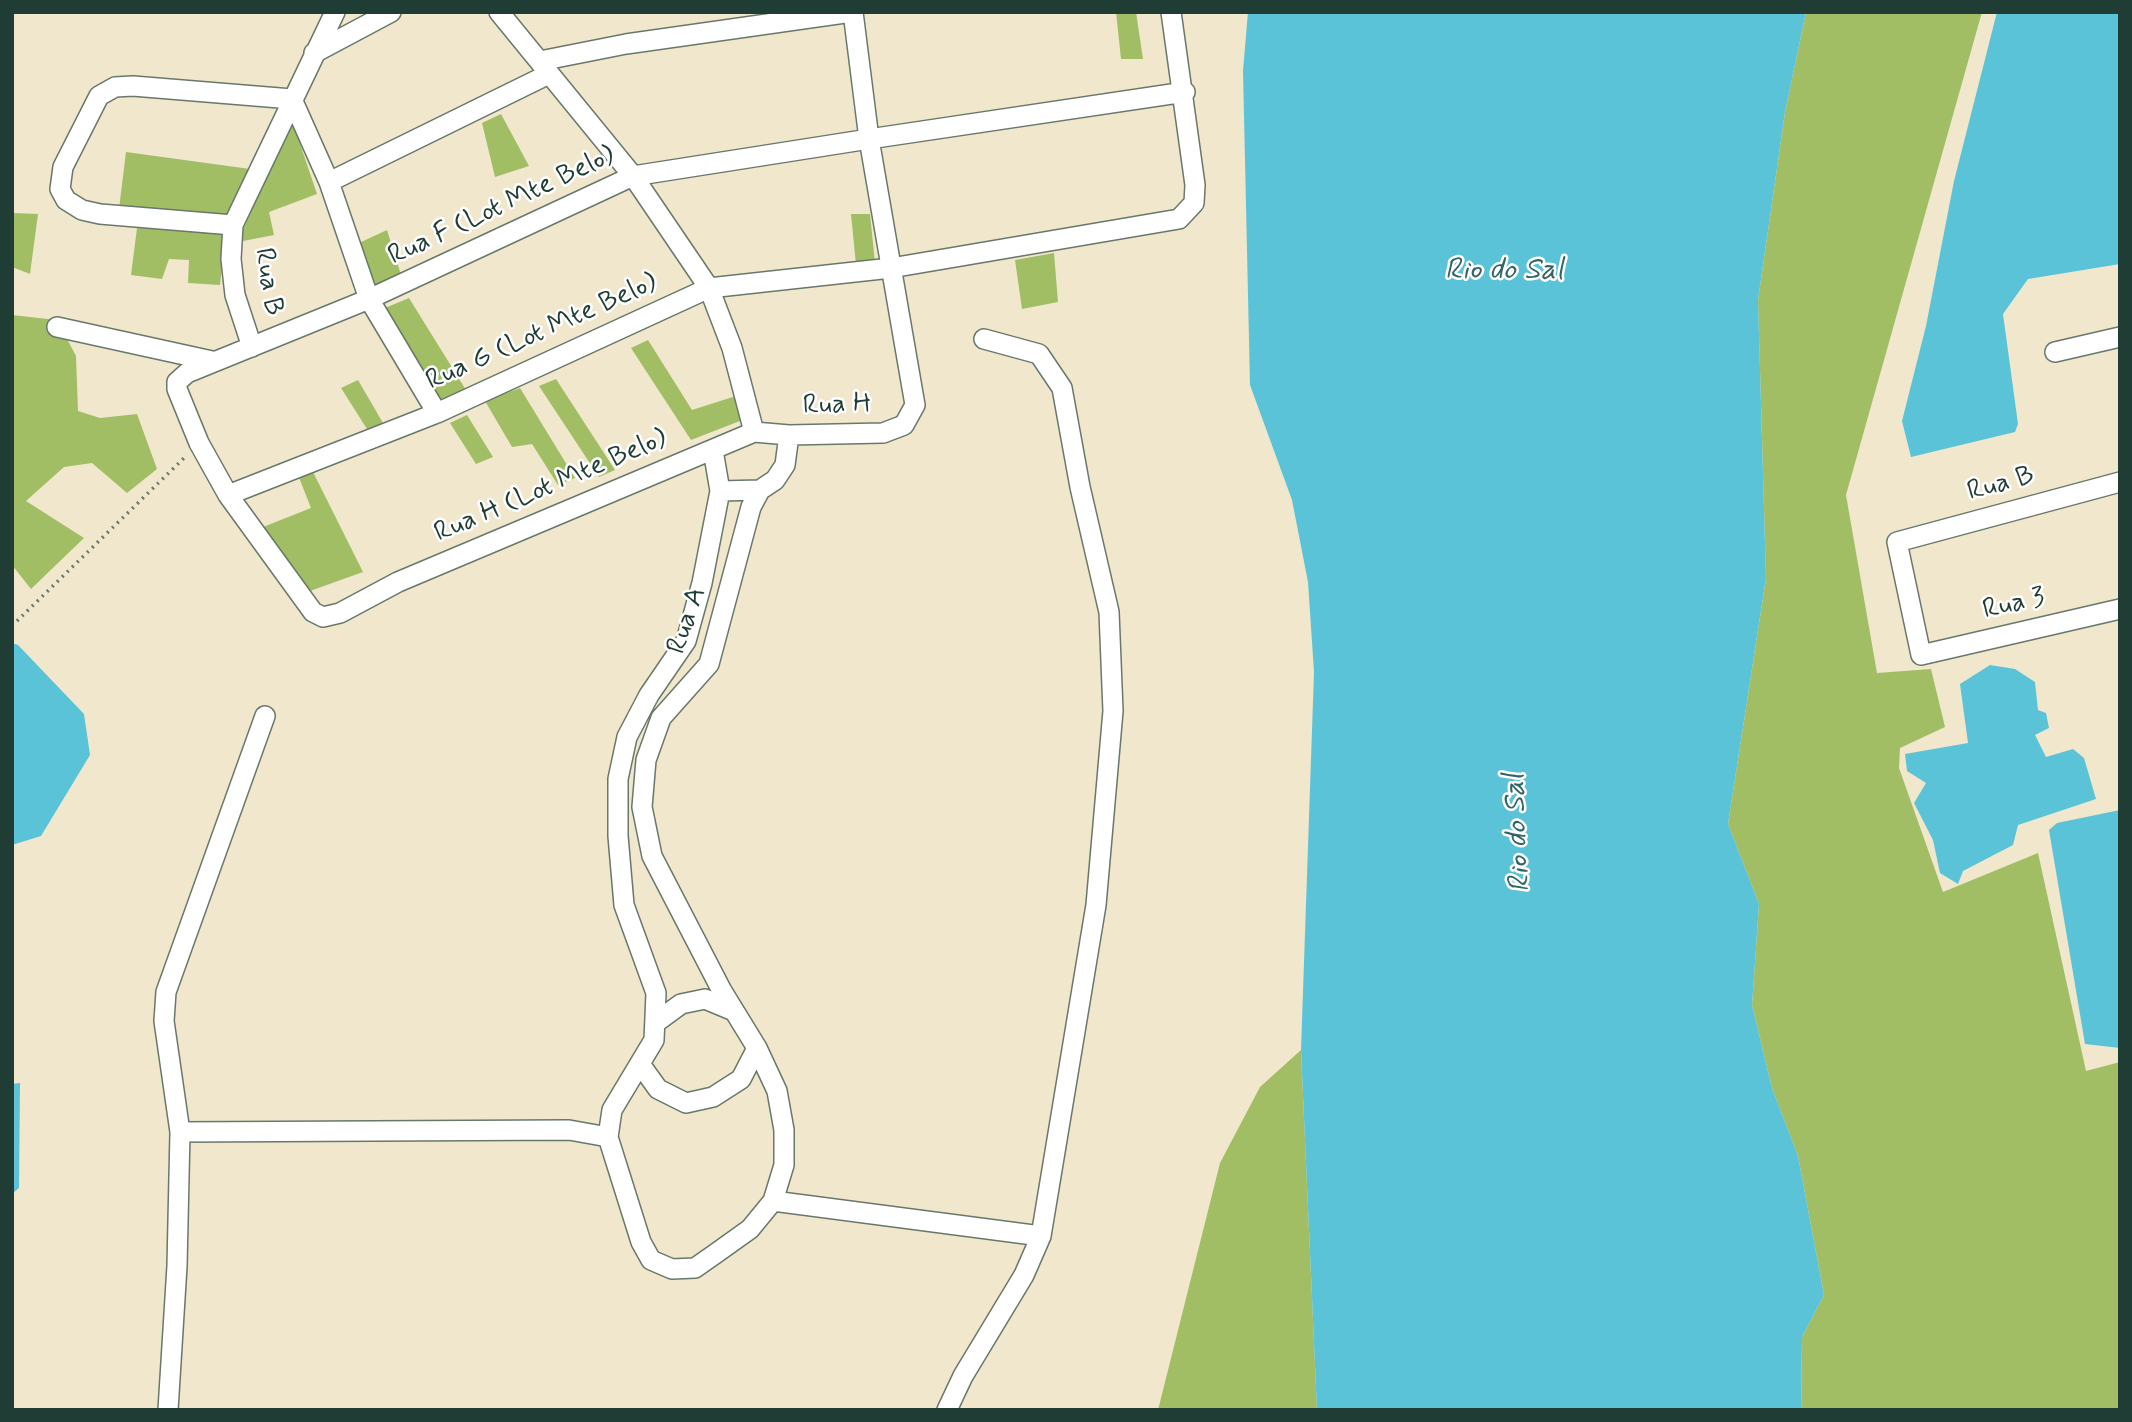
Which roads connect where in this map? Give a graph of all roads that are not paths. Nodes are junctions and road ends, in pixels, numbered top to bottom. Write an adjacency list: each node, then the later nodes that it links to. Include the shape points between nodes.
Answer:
1 (335, 12): 6 (street)
2 (391, 12): 6 (street)
3 (499, 12): 7 (street)
4 (852, 12): 7 (street, via 626,44); 10 (street)
5 (1171, 12): 8 (street)
6 (314, 52): 9 (street)
7 (544, 67): 11 (street); 12 (street)
8 (1185, 92): 10 (street, Rua F (Lot Mte Belo)); 14 (street, Rua G (Lot Mte Belo), via 1195,185 1192,206 1184,216)
9 (292, 99): 12 (street); 13 (street); 13 (street, via 115,87 95,101 63,167 60,189 66,200 82,211)
10 (869, 139): 11 (street, Rua F (Lot Mte Belo)); 14 (street)
11 (633, 176): 15 (street); 16 (street, Rua F (Lot Mte Belo))
12 (329, 182): 16 (street)
13 (233, 226): 20 (street, Rua B, via 235,295)
14 (891, 268): 15 (street, Rua G (Lot Mte Belo)); 25 (street, Rua H, via 915,405 904,425 883,433)
15 (709, 288): 23 (street, Rua G (Lot Mte Belo)); 24 (street, via 732,348)
16 (369, 299): 20 (street, Rua F (Lot Mte Belo)); 23 (street)
17 (57, 327): 22 (street)
18 (2120, 337): 21 (street)
19 (984, 339): 45 (street, via 1039,354 1062,388 1109,612 1113,711 1097,905)
20 (252, 347): 22 (street, Rua F (Lot Mte Belo))
21 (2055, 352)
22 (212, 361): 30 (street, Rua F (Lot Mte Belo), via 176,384 199,443)
23 (437, 413): 30 (street, Rua G (Lot Mte Belo))
24 (754, 432): 25 (street, Rua H (Lot Mte Belo)); 26 (street, Rua H (Lot Mte Belo))
25 (789, 435): 28 (street, Rua A, via 785,465 775,480)
26 (713, 450): 29 (street, Rua A); 30 (street, Rua H (Lot Mte Belo), via 323,617 310,609)
27 (2120, 482): 32 (street, Rua B, via 1897,542)
28 (760, 490): 29 (street); 34 (street, Rua A, via 751,507 709,664 660,718 646,760 642,807 652,856)
29 (720, 491): 35 (street, Rua A, via 686,641 627,737 618,779 624,905)
30 (228, 495)
31 (2120, 609): 32 (street, Rua 3)
32 (1921, 655)
33 (265, 716): 42 (street, via 166,992 164,1021)
34 (708, 962): 36 (street); 38 (street, Rua A)
35 (656, 993): 37 (street); 39 (street, Rua A)
36 (705, 999): 37 (street); 38 (street)
37 (681, 1004): 39 (street)
38 (734, 1011): 40 (street, Rua A)
39 (655, 1023): 41 (street, Rua A, via 654,1040)
40 (757, 1048): 41 (street, via 741,1079 713,1097 686,1103 658,1089); 44 (street, Rua A, via 777,1091 785,1130 784,1165)
41 (640, 1064): 43 (street, Rua A, via 612,1110)
42 (180, 1132): 43 (street, via 569,1130); 46 (street)
43 (608, 1137): 44 (street, via 641,1242 651,1260 672,1269 695,1268 750,1229)
44 (773, 1201): 45 (street)
45 (1041, 1236): 47 (street, via 1024,1275)
46 (168, 1410)
47 (947, 1410)

